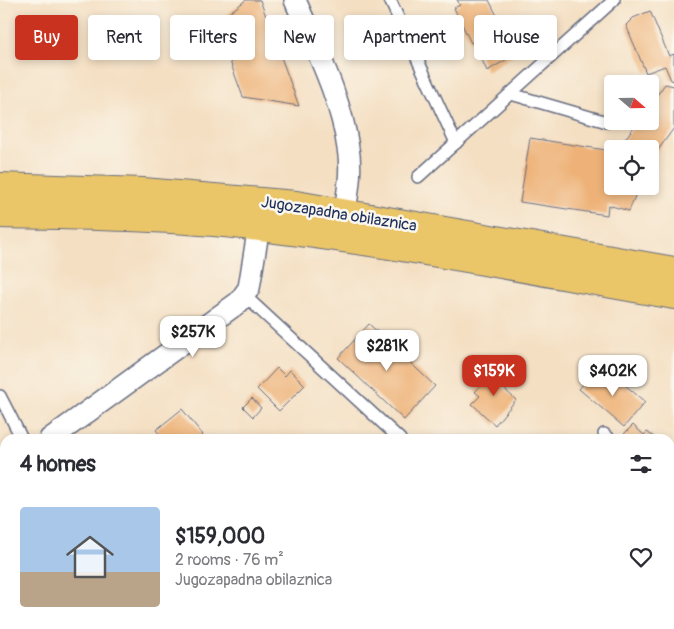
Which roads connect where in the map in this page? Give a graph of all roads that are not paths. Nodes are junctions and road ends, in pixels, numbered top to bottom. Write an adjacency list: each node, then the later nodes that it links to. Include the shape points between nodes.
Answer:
1 (295, 0): 9 (street, via 342,121 350,169)
2 (390, 0): 6 (lane)
3 (614, 0): 4 (lane)
4 (511, 94): 5 (lane); 6 (lane)
5 (604, 121)
6 (456, 143): 7 (lane)
7 (418, 177)
8 (0, 187): 9 (main road, Jugozapadna obilaznica, via 210,196)
9 (345, 212): 12 (main road, Jugozapadna obilaznica)
10 (0, 214): 11 (main road, Jugozapadna obilaznica)
11 (259, 226): 13 (street, via 249,288); 14 (main road, Jugozapadna obilaznica, via 384,244)
12 (674, 271)
13 (244, 295): 17 (street, via 239,302); 18 (lane)
14 (674, 295)
15 (0, 396): 16 (lane)
16 (19, 434)
17 (60, 434)
18 (395, 434)

